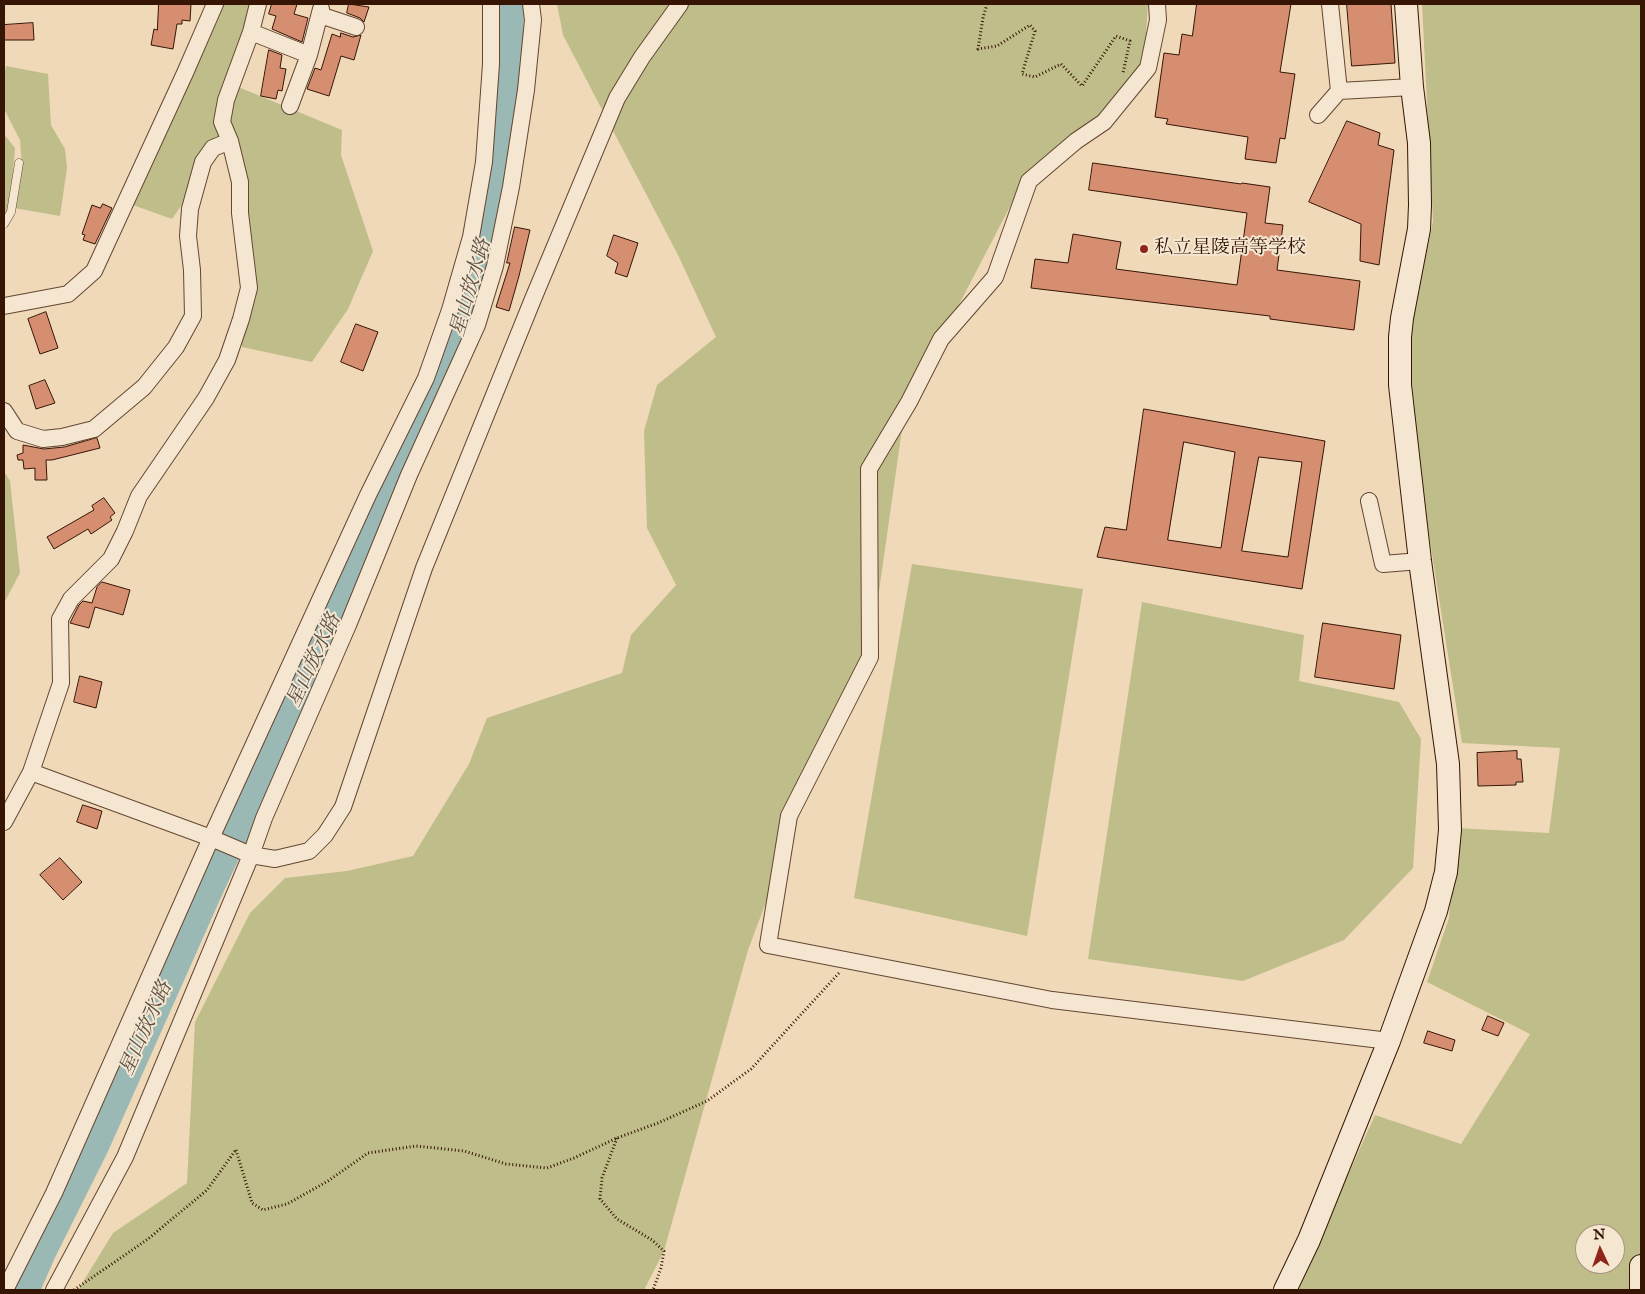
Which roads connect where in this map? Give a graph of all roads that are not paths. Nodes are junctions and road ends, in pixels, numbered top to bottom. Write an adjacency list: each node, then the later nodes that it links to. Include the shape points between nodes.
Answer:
1 (215, 4): 19 (street, via 94,271 68,294)
2 (258, 4): 10 (street)
3 (491, 4): 25 (street, via 491,64 484,162 471,238 450,310 426,378 368,495)
4 (531, 4): 26 (street, via 533,20 526,90 511,187 495,266 476,325 264,818)
5 (680, 4): 26 (street, via 617,98 548,262 424,568 343,807 325,835 309,851 275,860)
6 (1157, 4): 27 (street, via 1158,20 1148,68 1104,122 1029,181 995,277 941,339 869,469 870,657 788,816 768,945 1052,1000)
7 (1330, 4): 13 (street)
8 (1406, 4): 12 (street)
9 (356, 27): 11 (street, via 321,12)
10 (252, 32): 11 (street); 16 (street, via 226,100 222,122)
11 (309, 55): 14 (street)
12 (1412, 87): 13 (street); 22 (street, via 1419,142 1420,205 1419,229 1400,337 1400,385)
13 (1339, 91): 15 (street)
14 (290, 106)
15 (1318, 115)
16 (230, 141): 20 (street, via 212,148 203,162 190,208 188,236 193,316 176,348 144,387 94,429 62,437 43,438 17,431); 23 (street, via 240,182 240,213 249,288 241,319 227,360 206,398 138,496 111,559 71,598 60,620 61,683)
17 (20, 163): 18 (lane, via 11,212)
18 (4, 224)
19 (4, 306)
20 (4, 411)
21 (1369, 501): 22 (street, via 1383,564)
22 (1420, 561): 27 (street, via 1448,764 1450,830 1446,872 1436,912)
23 (31, 772): 24 (street); 25 (street)
24 (4, 822)
25 (211, 838): 26 (street); 29 (street, via 54,1193)
26 (252, 855): 30 (street, via 124,1157)
27 (1389, 1041): 31 (street, via 1309,1240)
28 (1641, 1266): 32 (street)
29 (5, 1290)
30 (54, 1290)
31 (1285, 1290)
32 (1641, 1290)

